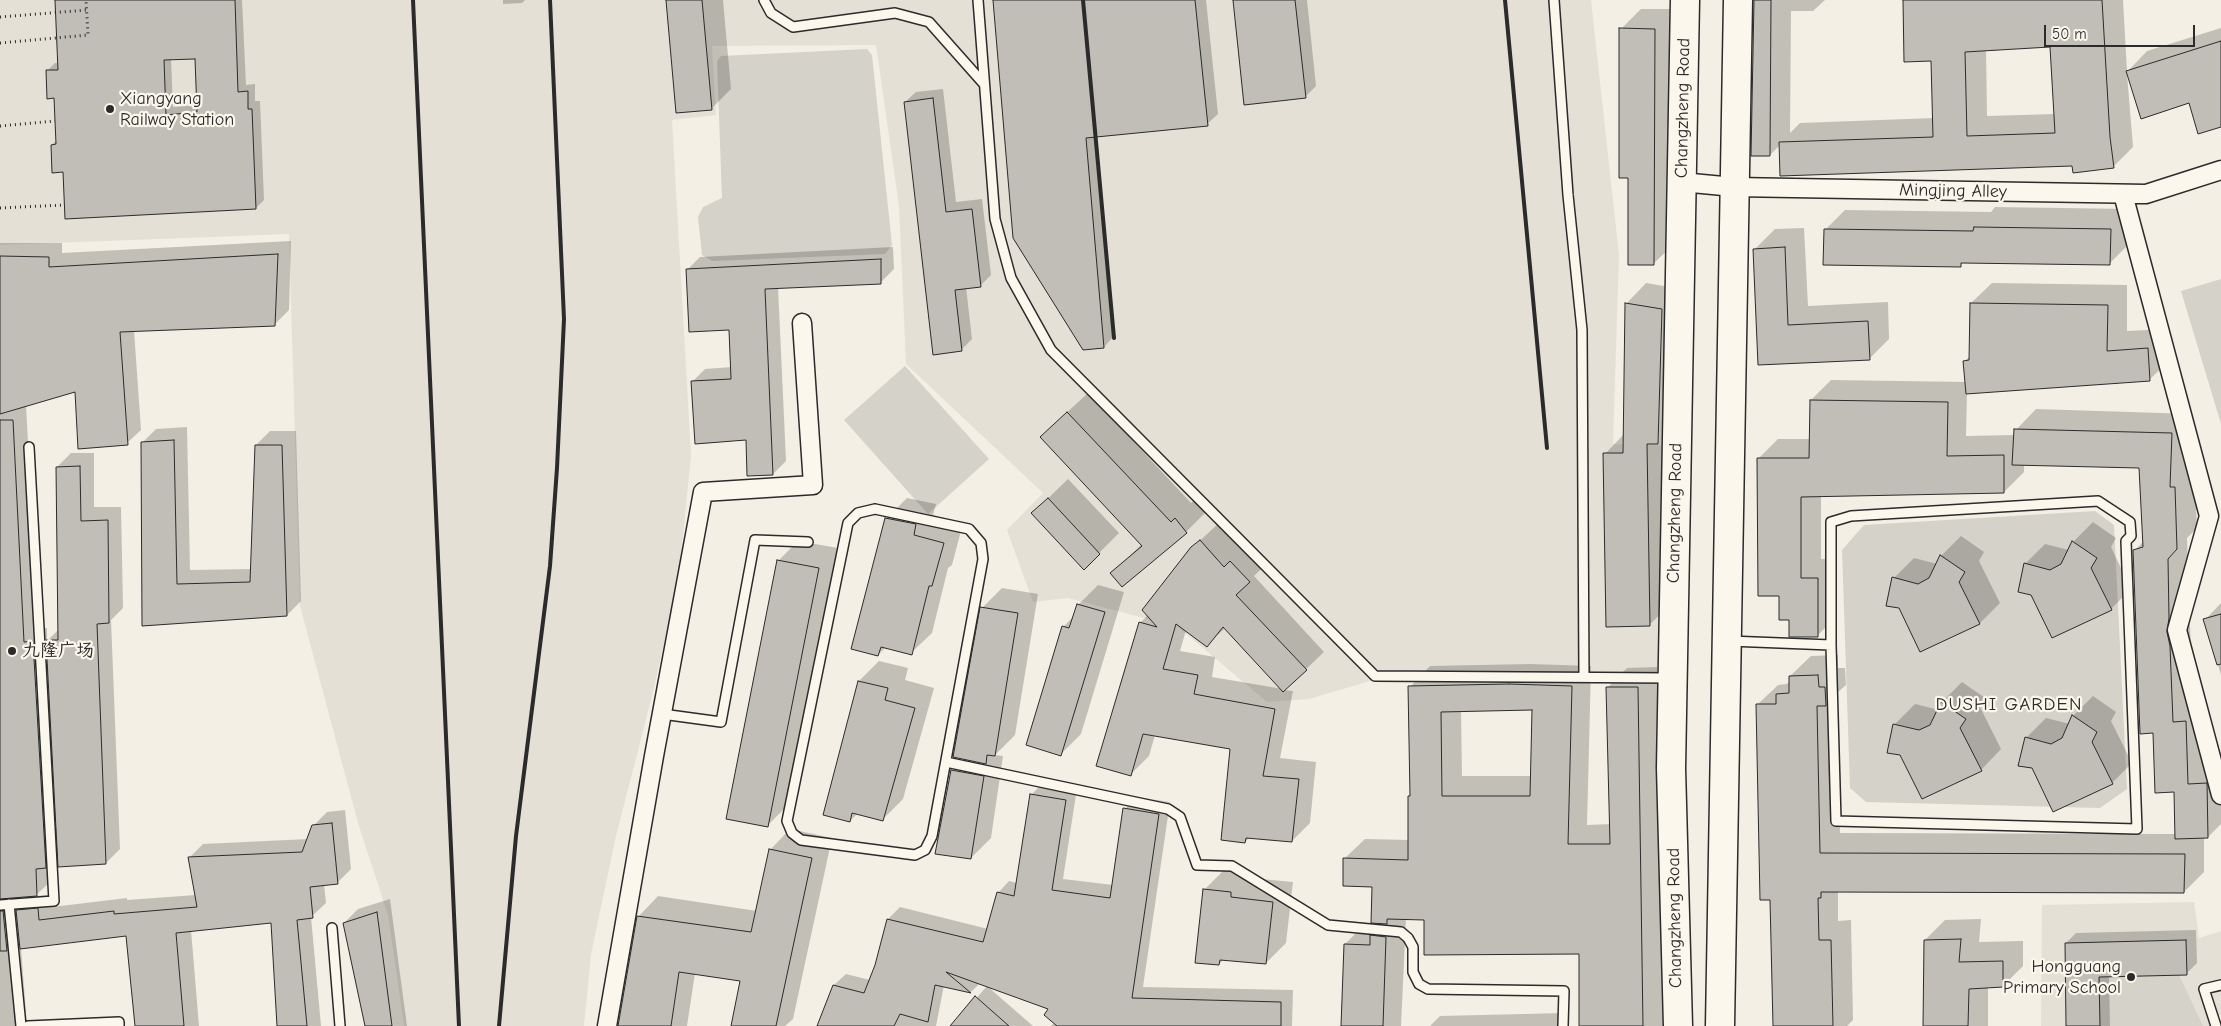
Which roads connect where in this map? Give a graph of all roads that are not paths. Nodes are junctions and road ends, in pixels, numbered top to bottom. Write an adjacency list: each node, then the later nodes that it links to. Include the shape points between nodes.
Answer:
1 (764, 0): 6 (lane, via 771,13 793,27 895,13 929,22)
2 (978, 0): 6 (lane)
3 (1554, 0): 16 (lane, via 1568,195 1582,330)
4 (1685, 0): 8 (main road, Changzheng Road)
5 (1738, 0): 9 (main road)
6 (985, 84): 16 (lane, via 996,218 1012,278 1051,350 1374,676)
7 (2221, 170): 10 (street, Mingjing Alley, via 2146,194)
8 (1681, 182): 9 (street, Mingjing Alley); 17 (main road, Changzheng Road)
9 (1734, 187): 10 (street, Mingjing Alley); 14 (main road)
10 (2123, 194): 20 (street, via 2209,516 2177,630)
11 (802, 323): 18 (street, via 813,485 703,492)
12 (29, 447): 21 (lane, via 54,901)
13 (808, 542): 18 (lane, via 755,540 720,722)
14 (1727, 641): 15 (lane); 31 (main road)
15 (1831, 645): 15 (lane, via 1831,522 1851,516 2098,501 2130,522 2131,536 2126,541 2137,829 1836,821)
16 (1584, 677): 17 (lane)
17 (1673, 678): 30 (main road, Changzheng Road, via 1671,777)
18 (662, 714): 28 (street)
19 (946, 762): 19 (lane, via 983,559 981,543 969,530 875,510 858,513 848,523 787,821 792,833 801,840 915,855 925,850 932,836); 29 (lane, via 1168,809 1180,817 1197,864 1232,866 1328,925 1401,932 1412,947 1413,972 1419,984 1428,989 1564,992)
20 (2221, 795)
21 (5, 904): 24 (lane)
22 (332, 928): 27 (lane)
23 (2221, 985): 32 (lane, via 2204,988)
24 (21, 1026)
25 (28, 1026): 26 (lane, via 119,1022)
26 (119, 1026)
27 (340, 1026)
28 (607, 1026)
29 (1563, 1026)
30 (1678, 1026)
31 (1720, 1026)
32 (2216, 1026)

